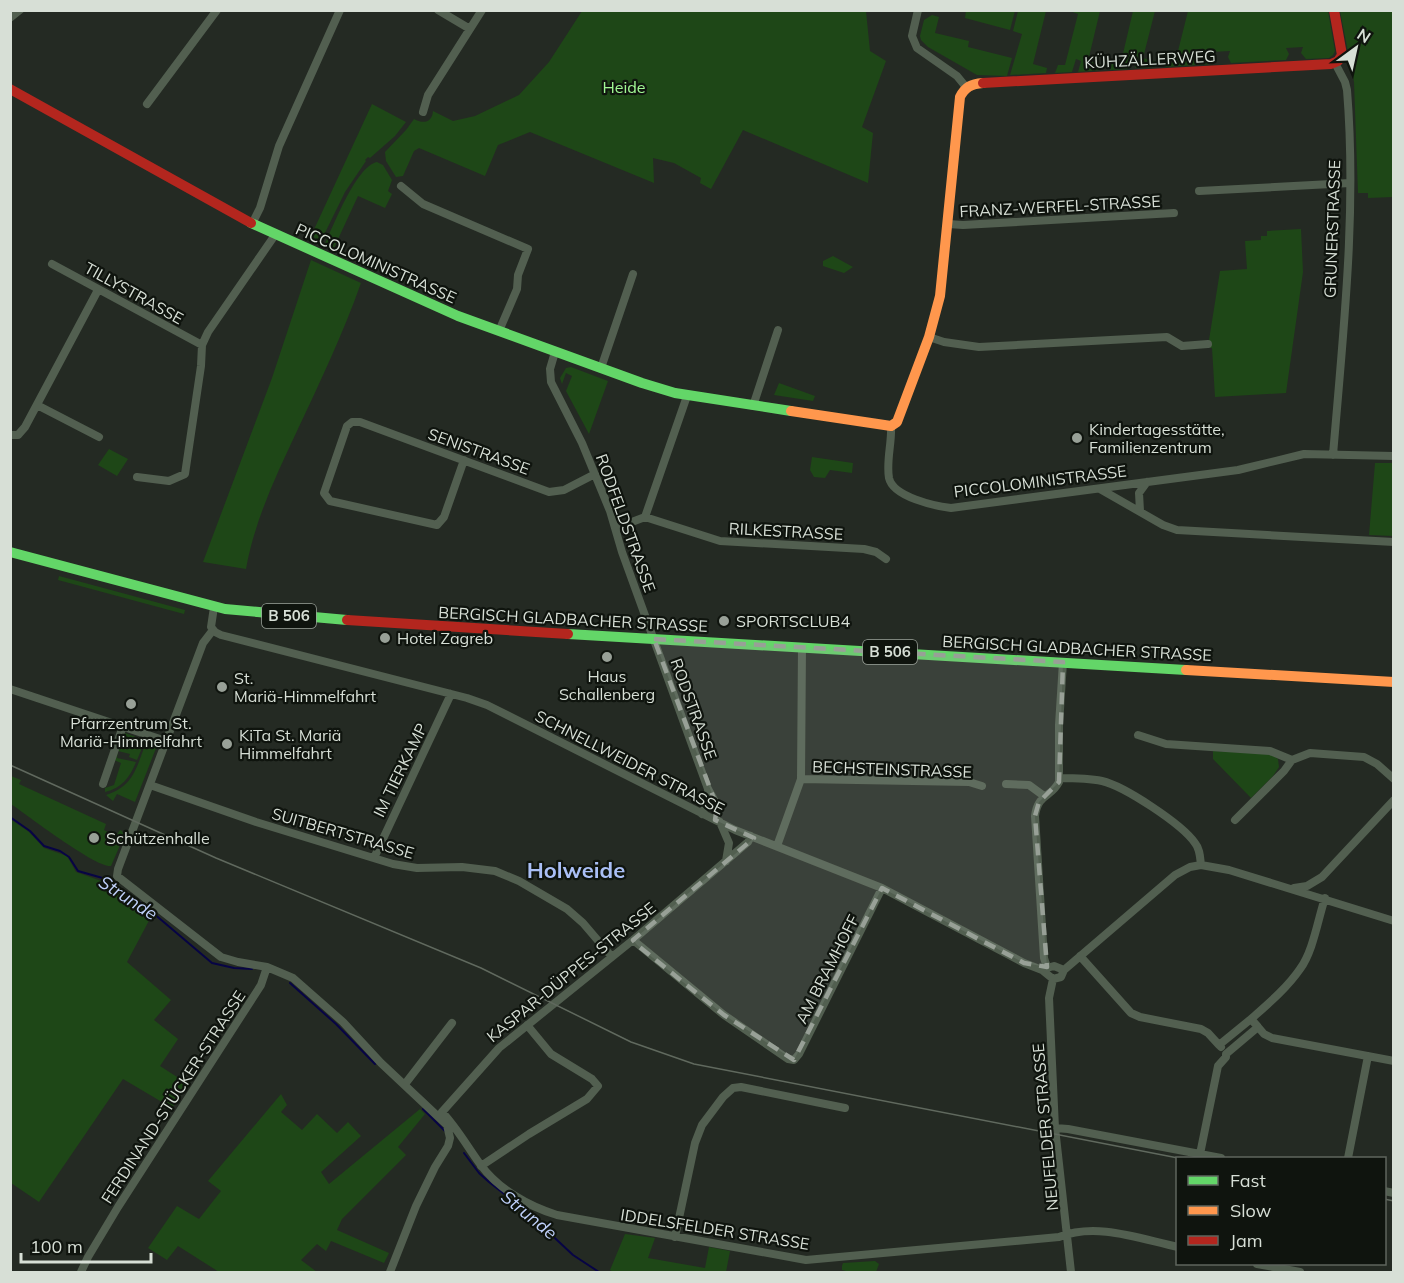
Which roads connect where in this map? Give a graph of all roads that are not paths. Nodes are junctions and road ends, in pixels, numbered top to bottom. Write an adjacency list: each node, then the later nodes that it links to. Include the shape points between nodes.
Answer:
1 (20, 10): 8 (street)
2 (217, 10): 13 (street)
3 (340, 10): 19 (street, via 279,146)
4 (438, 10): 9 (street)
5 (482, 10): 9 (street)
6 (918, 10): 11 (street, via 912,36 915,45)
7 (1334, 10): 10 (street, via 1342,55)
8 (10, 18)
9 (470, 29): 14 (street, via 428,95)
10 (1335, 63): 11 (street, KÜHZÄLLERWEG); 15 (street, GRUNERSTRASSE, via 1347,90)
11 (966, 87): 20 (street, via 960,97)
12 (10, 89): 19 (street, PICCOLOMINISTRASSE)
13 (147, 104)
14 (423, 112)
15 (1350, 183): 17 (street); 38 (street, GRUNERSTRASSE)
16 (401, 186): 26 (street, via 423,204 528,249 518,275 518,289)
17 (1199, 191)
18 (1174, 213): 20 (street, FRANZ-WERFEL-STRASSE)
19 (252, 224): 21 (street, PICCOLOMINISTRASSE)
20 (948, 224): 27 (street, via 942,283)
21 (275, 235): 26 (street, PICCOLOMINISTRASSE); 29 (street)
22 (52, 264): 24 (street, TILLYSTRASSE)
23 (633, 274): 31 (street)
24 (98, 290): 29 (street, TILLYSTRASSE); 33 (street)
25 (778, 330): 34 (street)
26 (499, 331): 30 (street, PICCOLOMINISTRASSE)
27 (929, 337): 28 (street, via 979,347 1167,337 1182,346); 35 (street, via 900,416)
28 (1208, 344)
29 (202, 345): 42 (street, via 185,474 169,481)
30 (555, 352): 31 (street, PICCOLOMINISTRASSE); 41 (street, RODFELDSTRASSE, via 551,382)
31 (601, 368): 32 (street, PICCOLOMINISTRASSE)
32 (687, 396): 34 (street, PICCOLOMINISTRASSE); 46 (street)
33 (37, 405): 36 (street, via 22,432); 37 (street)
34 (753, 406): 35 (street, PICCOLOMINISTRASSE)
35 (891, 426): 44 (street, PICCOLOMINISTRASSE, via 891,484 930,504 960,507)
36 (10, 435)
37 (99, 437)
38 (1333, 455): 39 (street, PICCOLOMINISTRASSE); 43 (street, PICCOLOMINISTRASSE, via 1299,455 1238,470)
39 (1394, 456)
40 (464, 460): 40 (street, SENISTRASSE, via 352,422 347,426 325,488 326,498 437,525 444,517); 41 (street, SENISTRASSE, via 553,492)
41 (595, 474): 47 (street, RODFELDSTRASSE)
42 (137, 477)
43 (1146, 482): 44 (street, PICCOLOMINISTRASSE); 45 (street, via 1139,493)
44 (1100, 489): 45 (street)
45 (1140, 511): 48 (street, via 1177,530)
46 (645, 517): 47 (street); 50 (street, RILKESTRASSE, via 720,541 864,549)
47 (616, 528): 53 (street, RODFELDSTRASSE)
48 (1394, 543)
49 (10, 552): 51 (street, BERGISCH GLADBACHER STRASSE / B 506)
50 (886, 559)
51 (214, 607): 52 (street); 53 (street, BERGISCH GLADBACHER STRASSE / B 506, via 354,621)
52 (213, 630): 58 (street, SCHNELLWEIDER STRASSE, via 227,637); 61 (street, via 203,643)
53 (654, 639): 54 (street, BERGISCH GLADBACHER STRASSE / B 506); 70 (street, RODSTRASSE)
54 (802, 647): 55 (street, BERGISCH GLADBACHER STRASSE / B 506); 64 (street)
55 (1063, 662): 56 (street, BERGISCH GLADBACHER STRASSE / B 506); 63 (street)
56 (1394, 682)
57 (10, 689): 59 (street)
58 (451, 694): 73 (street, SCHNELLWEIDER STRASSE, via 513,717); 78 (street, IM TIERKAMP)
59 (123, 726): 61 (street); 66 (street)
60 (1138, 735): 62 (street, via 1166,744 1270,751)
61 (166, 741): 68 (street)
62 (1292, 760): 65 (street, via 1310,753 1364,757); 74 (street)
63 (1059, 778): 71 (street, via 1056,787); 80 (street, via 1102,781 1132,795 1185,832 1199,848)
64 (801, 779): 69 (street, BECHSTEINSTRASSE, via 969,782); 77 (street)
65 (1394, 780)
66 (103, 784)
67 (1006, 784): 71 (street, via 1029,785)
68 (150, 785): 78 (street, SUITBERTSTRASSE); 89 (street, via 117,876 213,952 230,960)
69 (982, 786)
70 (708, 789): 73 (street); 75 (street, RODSTRASSE, via 718,810)
71 (1044, 796): 90 (street, via 1035,821)
72 (1394, 800): 81 (street)
73 (702, 814): 75 (street, SCHNELLWEIDER STRASSE)
74 (1235, 820)
75 (718, 821): 76 (street, SCHNELLWEIDER STRASSE); 79 (street, via 729,843)
76 (751, 836): 77 (street, SCHNELLWEIDER STRASSE); 79 (street, KASPAR-DÜPPES-STRASSE)
77 (777, 846): 82 (street, SCHNELLWEIDER STRASSE)
78 (374, 858): 88 (street, SUITBERTSTRASSE, via 405,866 487,869 503,874 567,909)
79 (726, 861): 86 (street, KASPAR-DÜPPES-STRASSE)
80 (1201, 865): 83 (street); 87 (street, via 1190,867 1162,885)
81 (1314, 883): 83 (street); 84 (street)
82 (882, 888): 86 (street, AM BRAMHOFF, via 794,1060 724,1015); 90 (street, SCHNELLWEIDER STRASSE, via 1024,963)
83 (1289, 888): 84 (street)
84 (1325, 898): 85 (street); 93 (street, via 1301,969)
85 (1394, 921)
86 (633, 940): 88 (street, KASPAR-DÜPPES-STRASSE)
87 (1080, 956): 91 (street); 97 (street, via 1131,1013 1201,1029)
88 (612, 957): 95 (street, KASPAR-DÜPPES-STRASSE)
89 (267, 967): 101 (street, via 293,978); 113 (street, FERDINAND-STÜCKER-STRASSE, via 261,985 130,1188)
90 (1044, 968): 91 (street); 92 (street)
91 (1064, 970): 92 (street, via 1061,977)
92 (1053, 979): 104 (street, NEUFELDER STRASSE, via 1049,998)
93 (1251, 1019): 96 (street); 97 (street)
94 (452, 1023): 101 (street)
95 (527, 1025): 103 (street, KASPAR-DÜPPES-STRASSE, via 491,1055); 108 (street, via 551,1054 592,1078 598,1086 587,1099)
96 (1258, 1027): 98 (street); 99 (street, via 1272,1038)
97 (1219, 1045): 98 (street)
98 (1226, 1054): 105 (street, via 1216,1071)
99 (1368, 1056): 100 (street); 107 (street)
100 (1394, 1061)
101 (405, 1084): 114 (street, via 447,1125 450,1138 416,1206)
102 (845, 1108): 110 (street, via 733,1088 702,1125)
103 (442, 1112): 108 (street, IDDELSFELDER STRASSE)
104 (1055, 1128): 105 (street); 109 (street, NEUFELDER STRASSE)
105 (1200, 1154): 106 (street)
106 (1216, 1157)
107 (1348, 1157)
108 (481, 1166): 110 (street, IDDELSFELDER STRASSE, via 511,1193 539,1209)
109 (1068, 1234): 110 (street, IDDELSFELDER STRASSE, via 806,1260); 111 (street, IDDELSFELDER STRASSE, via 1112,1233); 115 (street, NEUFELDER STRASSE)
110 (675, 1237)
111 (1176, 1246)
112 (1267, 1265): 116 (street)
113 (81, 1272)
114 (390, 1272)
115 (1071, 1272)
116 (1300, 1272)

